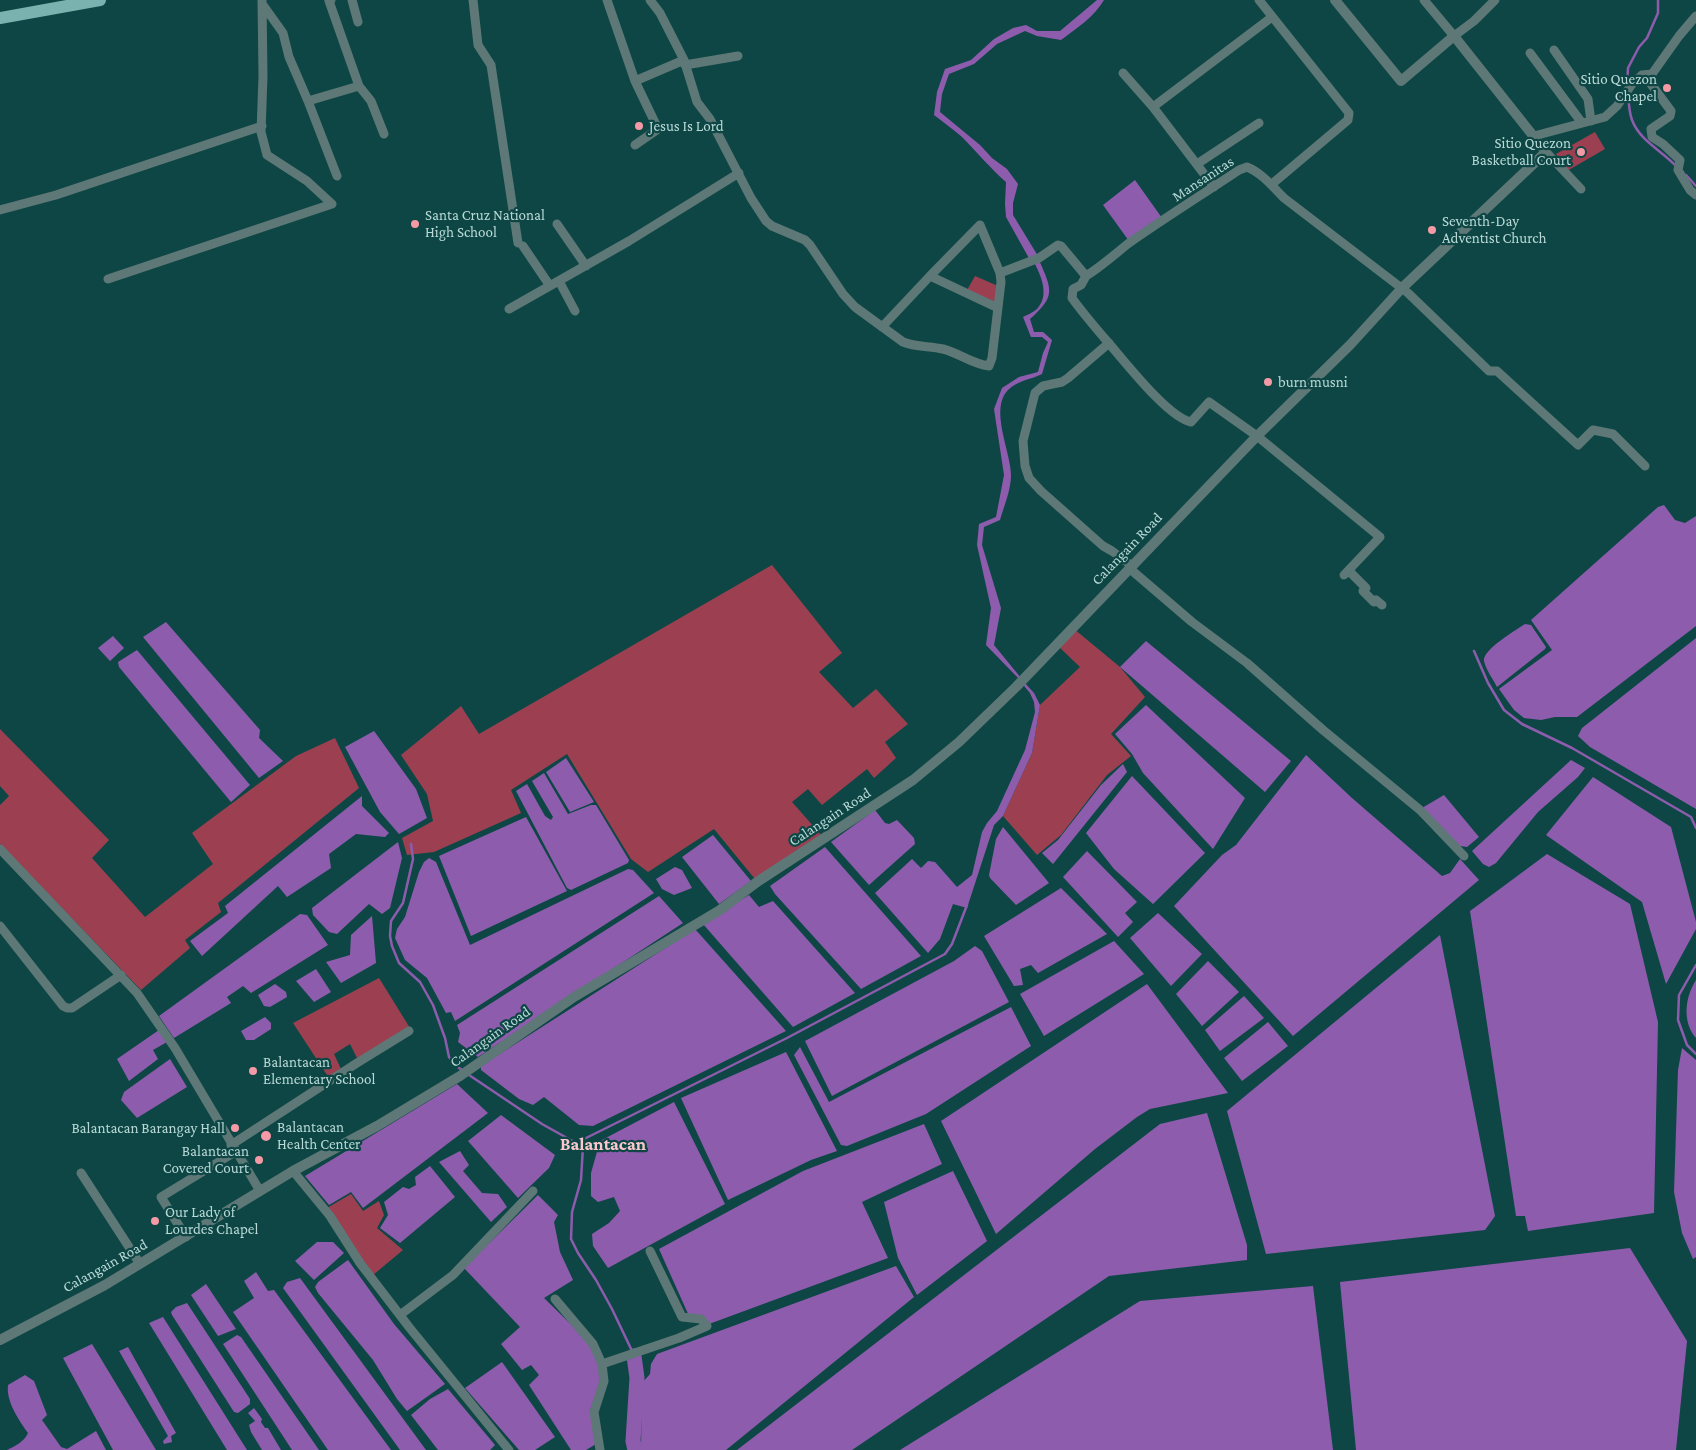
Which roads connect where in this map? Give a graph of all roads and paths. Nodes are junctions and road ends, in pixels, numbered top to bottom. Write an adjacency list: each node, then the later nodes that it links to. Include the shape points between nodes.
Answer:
1 (100, 0): 14 (main road)
2 (330, 0): 24 (street)
3 (352, 0): 15 (street)
4 (473, 0): 49 (street, via 478,45 491,64 520,244)
5 (607, 0): 23 (street)
6 (650, 0): 20 (street)
7 (1258, 0): 12 (street)
8 (1335, 0): 16 (street, via 1401,80)
9 (1424, 0): 16 (street)
10 (1495, 0): 16 (street)
11 (263, 3): 25 (street, via 283,33); 29 (street)
12 (1272, 16): 26 (street); 37 (street, via 1349,113 1348,120)
13 (1696, 16): 22 (street)
14 (0, 18)
15 (358, 22)
16 (1454, 36): 31 (street)
17 (1554, 50): 27 (street, via 1588,99)
18 (1530, 53): 27 (street)
19 (738, 56): 20 (street)
20 (684, 63): 23 (street); 35 (street, via 697,102 710,119)
21 (1123, 73): 26 (street)
22 (1652, 74): 27 (street, via 1642,75 1632,84 1611,113); 40 (street, via 1651,84 1671,112 1651,129 1652,137 1680,160 1678,170)
23 (635, 81): 32 (street, via 658,129)
24 (360, 86): 25 (street); 30 (street, via 371,101)
25 (308, 101): 36 (street)
26 (1153, 107): 34 (street)
27 (1587, 122): 31 (street)
28 (1259, 123): 34 (street)
29 (262, 126): 41 (street, via 56,195); 47 (street, via 267,155 306,181 332,204)
30 (384, 134)
31 (1534, 136): 33 (street)
32 (634, 145)
33 (1546, 152): 39 (street); 50 (street, Calangain Road)
34 (1196, 164): 38 (street)
35 (739, 173): 43 (street); 54 (street, via 766,221 805,240 843,294)
36 (337, 176)
37 (1272, 184): 38 (street, Mansanitas, via 1247,167); 50 (street, Mansanitas, via 1284,198)
38 (1214, 187): 46 (street, Mansanitas)
39 (1581, 189)
40 (1696, 195)
41 (0, 210)
42 (557, 224): 43 (street)
43 (586, 266): 48 (street)
44 (1000, 273): 45 (street, via 980,225); 46 (street, via 1035,260 1058,245); 51 (street)
45 (930, 276): 51 (street); 54 (street)
46 (1086, 276): 55 (street, Mansanitas, via 1081,285 1073,289 1072,298)
47 (108, 279)
48 (559, 281): 49 (street); 53 (street)
49 (550, 286): 52 (street)
50 (1402, 288): 56 (street, Calangain Road, via 1350,345); 57 (street, Mansanitas, via 1490,371 1497,371 1578,445 1593,430 1613,434)
51 (998, 308): 54 (street, via 992,358 988,366 945,350 903,342)
52 (509, 309)
53 (575, 310)
54 (882, 326)
55 (1109, 343): 56 (street, Mansanitas, via 1138,379 1185,421 1191,422 1209,402); 58 (street, via 1068,378 1043,386 1035,394 1023,441 1025,466 1029,478 1041,492)
56 (1257, 436): 58 (street, Calangain Road); 59 (street, via 1380,538 1346,573 1366,588 1363,591 1374,602 1376,600)
57 (1645, 466)
58 (1130, 567): 61 (street, via 1420,810); 66 (street, Calangain Road, via 960,742 913,780 757,882 720,910 574,997 460,1076)
59 (1382, 605)
60 (2, 855): 63 (street)
61 (1464, 856)
62 (0, 926): 63 (street, via 62,1006 72,1008)
63 (121, 975): 65 (street, via 175,1048)
64 (409, 1031): 65 (street)
65 (233, 1148): 68 (street); 70 (street, via 161,1197)
66 (293, 1171): 68 (street, Calangain Road); 74 (street, via 330,1216 360,1263)
67 (82, 1173): 72 (street)
68 (260, 1191): 70 (street, Calangain Road)
69 (533, 1191): 74 (street, via 453,1275)
70 (186, 1236): 72 (street, Calangain Road)
71 (650, 1251): 76 (street, via 682,1317 701,1319 707,1326)
72 (140, 1264): 75 (street, Calangain Road)
73 (555, 1299): 76 (street, via 592,1344)
74 (400, 1315): 77 (street)
75 (0, 1340)
76 (602, 1364): 78 (street, via 604,1381 594,1412)
77 (509, 1450)
78 (600, 1450)

